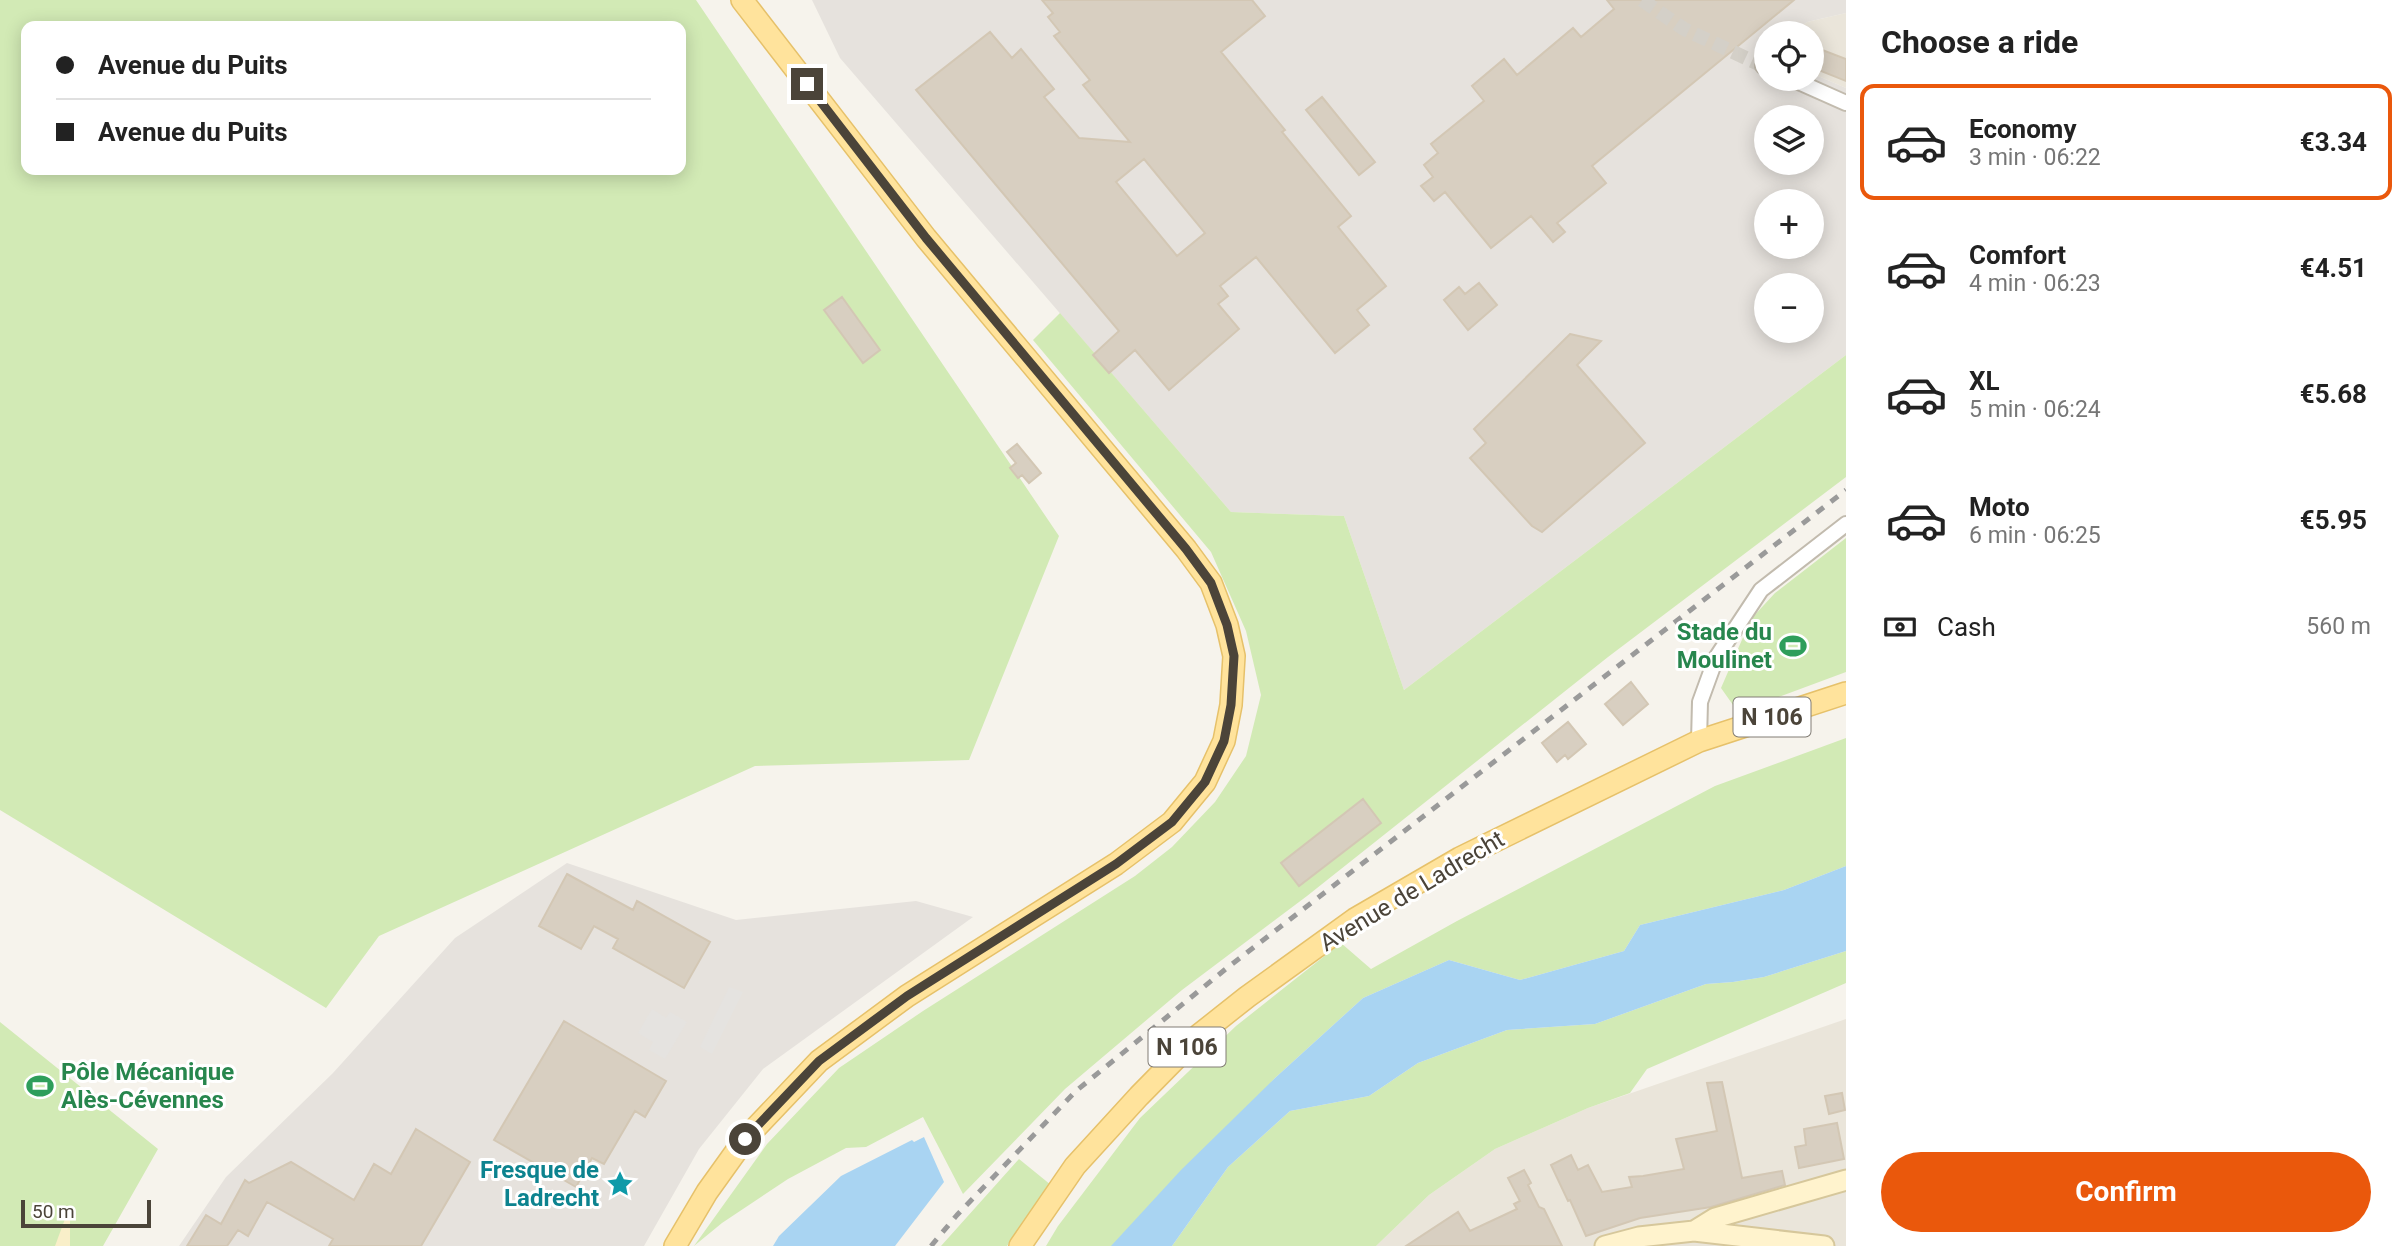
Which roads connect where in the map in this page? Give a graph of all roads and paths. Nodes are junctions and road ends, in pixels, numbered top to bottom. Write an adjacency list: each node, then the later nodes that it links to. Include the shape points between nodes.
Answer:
1 (742, 0): 9 (main road, via 926,238 1186,549 1211,583 1234,656 1224,741 1205,782 1172,822 1116,864 907,996 819,1061 745,1139)
2 (1819, 91): 3 (street)
3 (1846, 103)
4 (1846, 524): 6 (street, via 1761,590 1716,658 1700,702)
5 (1846, 693): 6 (main road, N 106)
6 (1699, 741): 10 (main road, Avenue de Ladrecht / N 106, via 1418,882 1354,919 1247,997 1199,1035 1075,1166)
7 (1846, 1180): 8 (main road, via 1714,1218)
8 (1694, 1231): 11 (main road); 12 (main road)
9 (675, 1246)
10 (1020, 1246)
11 (1605, 1246)
12 (1824, 1246)

